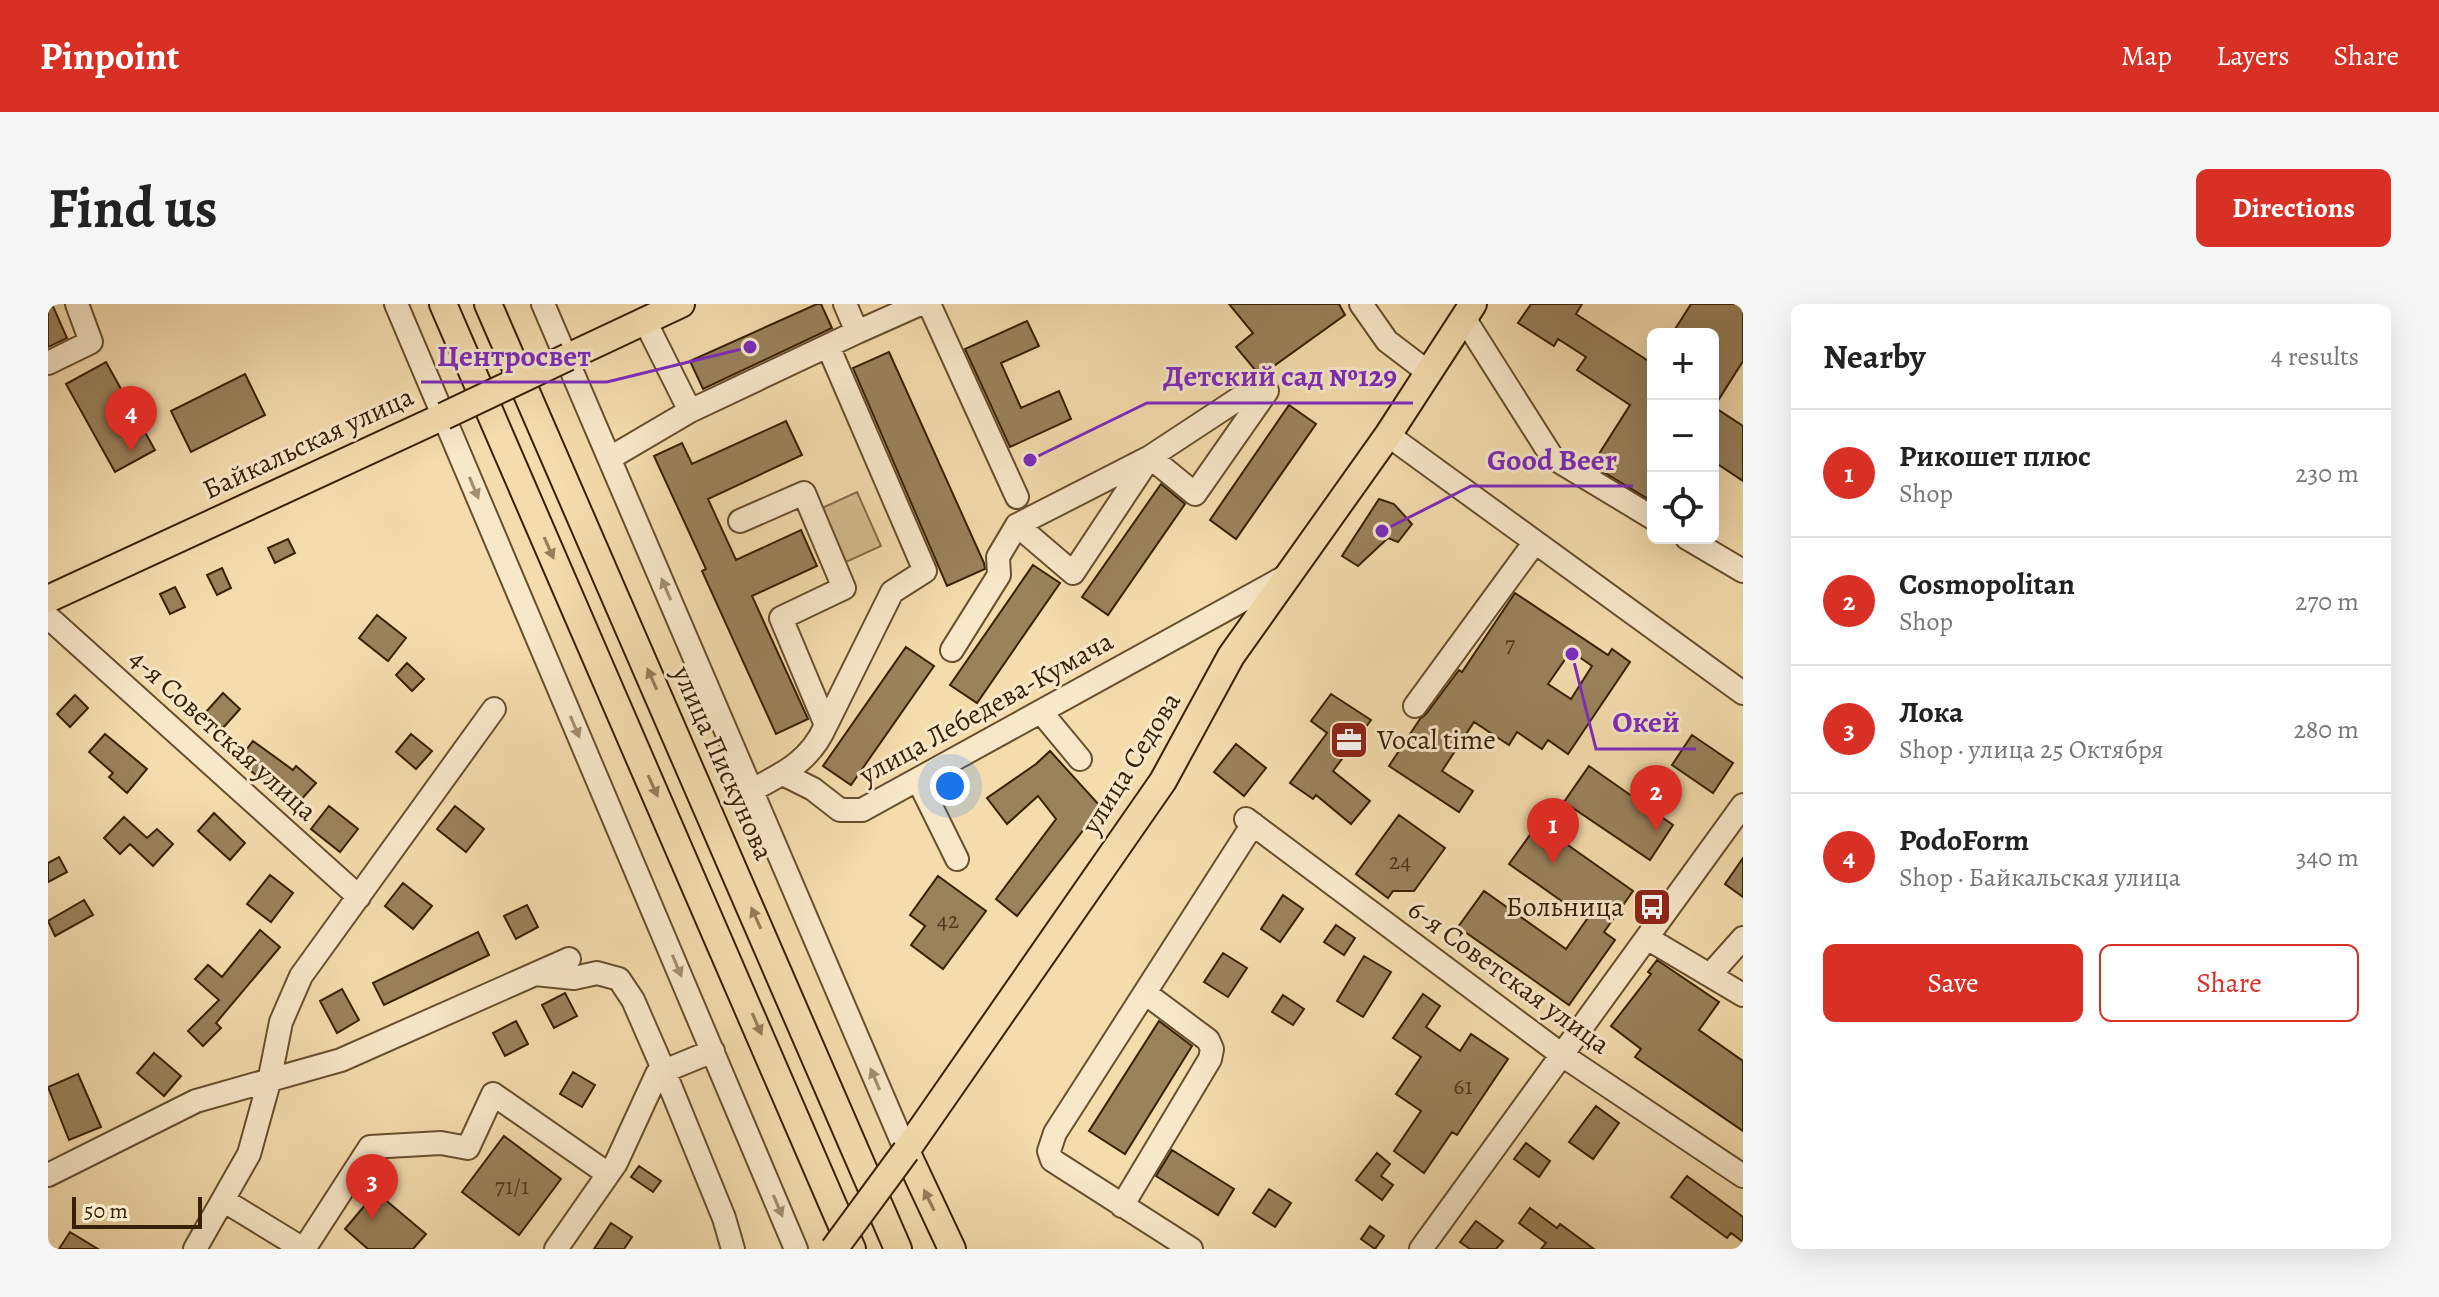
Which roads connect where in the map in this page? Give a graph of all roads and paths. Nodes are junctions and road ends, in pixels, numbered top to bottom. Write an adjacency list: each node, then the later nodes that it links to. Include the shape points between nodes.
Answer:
1 (77, 304): 16 (street, via 91,342)
2 (396, 304): 19 (street)
3 (443, 304): 71 (main road, one-way to 71)
4 (488, 304): 72 (main road, улица Пискунова, one-way to 4)
5 (543, 304): 15 (street, улица Пискунова)
6 (681, 304): 12 (main road, Байкальская улица)
7 (845, 304): 13 (street)
8 (920, 304): 13 (street)
9 (929, 304): 23 (street)
10 (1361, 304): 17 (street, via 1387,341)
11 (1468, 311): 17 (main road, улица Седова); 24 (street, via 1552,457)
12 (645, 321): 15 (main road, Байкальская улица); 18 (street)
13 (857, 332): 14 (street)
14 (828, 346): 18 (street); 40 (street, via 925,571 892,592)
15 (568, 357): 19 (main road, Байкальская улица, bridge); 22 (street, улица Пискунова)
16 (48, 363)
17 (1429, 373): 20 (main road, улица Седова)
18 (690, 411): 22 (street)
19 (444, 416): 31 (main road, Байкальская улица); 55 (street, one-way to 55)
20 (1388, 435): 27 (street); 30 (main road, улица Седова)
21 (1150, 457): 21 (street, via 1195,494 1264,388); 26 (street); 26 (street, via 1073,573)
22 (610, 458): 44 (street, улица Пискунова, one-way to 22)
23 (1017, 497)
24 (1647, 514)
25 (740, 521): 40 (street, via 804,493 844,588 781,618)
26 (1017, 525): 34 (street, via 998,557 999,575)
27 (1535, 542): 36 (street); 37 (street)
28 (1697, 544): 29 (street)
29 (1743, 571)
30 (1288, 575): 33 (street, улица Лебедева-Кумача); 35 (main road, улица Седова)
31 (48, 599)
32 (48, 617): 47 (street, 4-я Советская улица)
33 (1205, 621): 35 (street, via 1233,632); 39 (street, улица Лебедева-Кумача)
34 (952, 650)
35 (1231, 656): 59 (main road, улица Седова, via 1163,781)
36 (1743, 693)
37 (1415, 706)
38 (494, 709): 47 (street)
39 (1041, 712): 41 (street); 43 (street, улица Лебедева-Кумача)
40 (826, 725): 42 (street, via 817,746)
41 (1080, 759)
42 (783, 774): 43 (street, улица Лебедева-Кумача, via 840,810 862,810); 44 (street)
43 (918, 780): 46 (street)
44 (752, 790): 59 (street, улица Пискунова, one-way to 44)
45 (1743, 805): 48 (street)
46 (957, 859)
47 (359, 897): 58 (street, via 301,976 281,1022)
48 (1647, 938): 52 (street); 56 (street)
49 (1743, 938): 52 (street)
50 (569, 959): 51 (street)
51 (533, 974): 57 (street, via 574,978 597,973 619,979 633,1000); 58 (street, via 341,1060)
52 (1710, 975): 54 (street)
53 (1145, 993): 56 (street, 6-я Советская улица, via 1249,821); 64 (street, via 1208,1040 1212,1049); 64 (street, via 1055,1133 1049,1151 1052,1160)
54 (1743, 995)
55 (713, 1051): 57 (street); 69 (street, one-way to 69)
56 (1562, 1055): 62 (street, 6-я Советская улица); 75 (street)
57 (660, 1072): 60 (street); 68 (street)
58 (269, 1082): 61 (street, via 196,1101); 63 (street, via 249,1154)
59 (906, 1151): 70 (main road, улица Седова, bridge); 73 (main road, one-way to 59)
60 (608, 1174): 66 (street, via 493,1094 468,1148 441,1143 370,1147); 67 (street)
61 (48, 1175)
62 (1743, 1176)
63 (223, 1200): 65 (street); 66 (street)
64 (1122, 1206): 74 (street)
65 (195, 1249)
66 (303, 1249)
67 (556, 1249)
68 (733, 1249)
69 (796, 1249)
70 (834, 1249)
71 (852, 1249)
72 (898, 1249)
73 (952, 1249)
74 (1191, 1249)
75 (1421, 1249)

